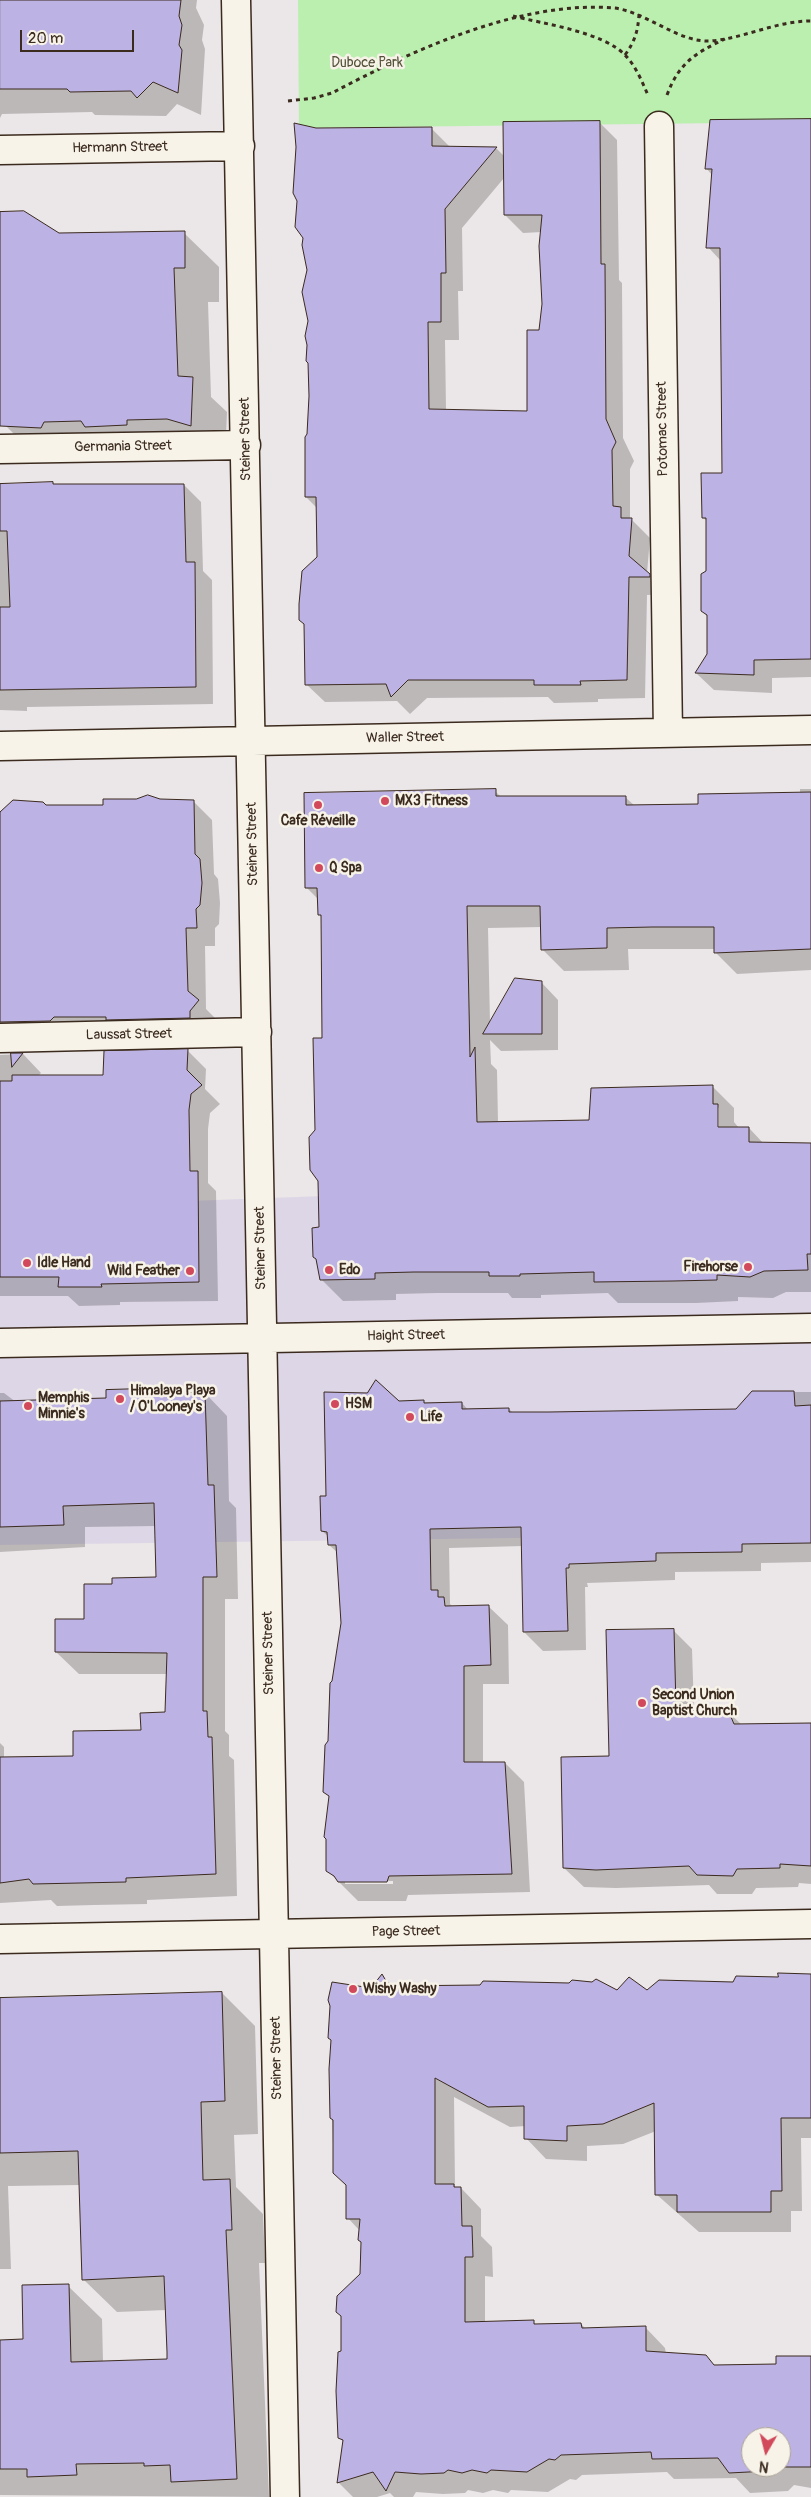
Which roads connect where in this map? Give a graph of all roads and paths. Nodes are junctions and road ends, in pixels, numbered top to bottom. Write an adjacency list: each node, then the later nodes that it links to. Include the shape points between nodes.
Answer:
1 (236, 0): 9 (street, Steiner Street)
2 (639, 14): 3 (path, via 616,8 570,6); 5 (path, via 679,35 694,39 710,41); 6 (path, via 638,29)
3 (512, 16): 6 (path, via 592,37); 7 (path, via 443,40 332,93)
4 (811, 21): 5 (path, via 770,26)
5 (732, 36): 8 (path, via 703,49 686,62 672,80)
6 (625, 55): 8 (path, via 638,74)
7 (288, 101)
8 (659, 126): 14 (street, Potomac Street)
9 (240, 146): 10 (street, Hermann Street); 11 (street, Steiner Street)
10 (0, 150)
11 (246, 444): 12 (street, Germania Street); 15 (street, Steiner Street)
12 (0, 449)
13 (811, 730): 14 (street, Waller Street)
14 (668, 733): 15 (street, Waller Street)
15 (252, 741): 16 (street, Waller Street); 17 (street, Steiner Street)
16 (0, 746)
17 (257, 1032): 18 (street, Laussat Street); 20 (street, Steiner Street)
18 (0, 1038)
19 (811, 1328): 20 (street, Haight Street)
20 (263, 1338): 21 (street, Haight Street); 23 (street, Steiner Street)
21 (0, 1343)
22 (811, 1924): 23 (street, Page Street)
23 (275, 1934): 24 (street, Page Street); 25 (street, Steiner Street)
24 (0, 1940)
25 (285, 2497)

